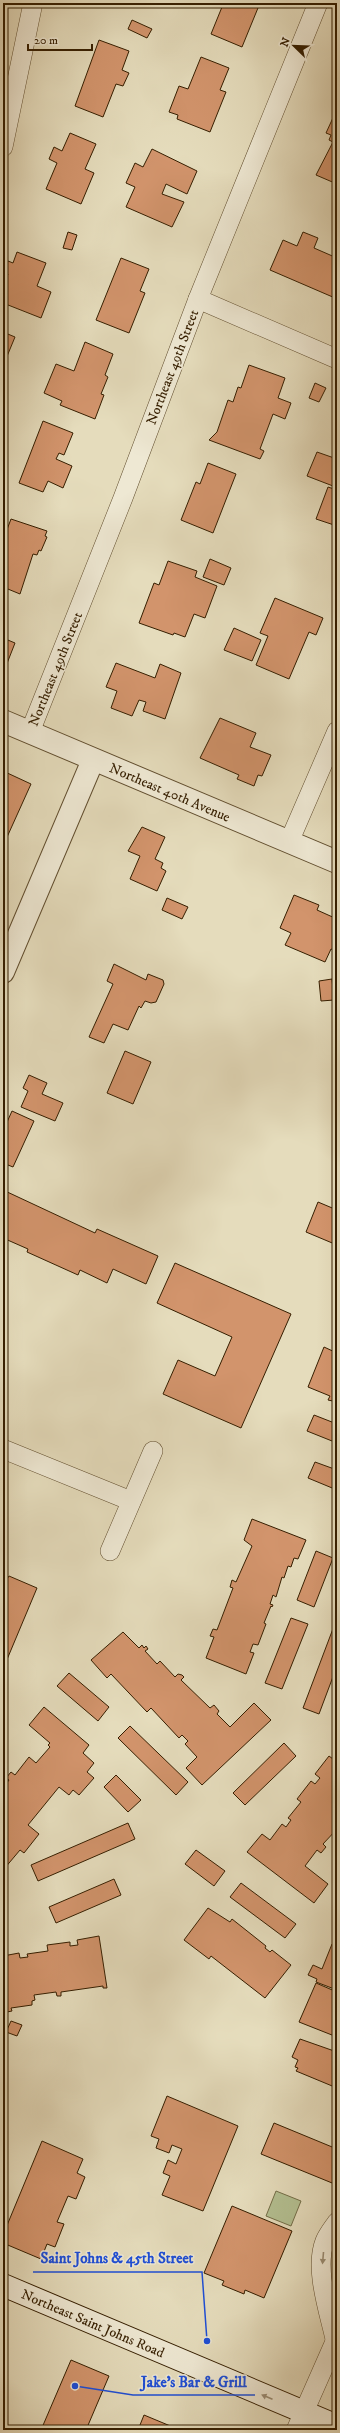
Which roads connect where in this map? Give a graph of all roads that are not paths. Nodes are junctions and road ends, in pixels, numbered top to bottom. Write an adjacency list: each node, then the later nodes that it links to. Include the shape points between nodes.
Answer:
1 (32, 3): 3 (street)
2 (318, 3): 4 (street, Northeast 49th Street)
3 (3, 147)
4 (198, 299): 5 (street); 8 (street, Northeast 49th Street, via 123,498)
5 (337, 359)
6 (3, 721): 8 (street, Northeast 40th Avenue)
7 (337, 731): 10 (street)
8 (30, 732): 9 (street, Northeast 40th Avenue)
9 (94, 760): 10 (street, Northeast 40th Avenue); 12 (street)
10 (289, 842): 11 (street, Northeast 40th Avenue)
11 (337, 862)
12 (3, 972)
13 (3, 1450): 15 (street)
14 (153, 1451): 15 (street)
15 (131, 1501): 16 (street)
16 (110, 1551)
17 (337, 2222): 19 (street, one-way to 19, via 325,2241 322,2260 323,2283)
18 (3, 2285): 20 (street, Northeast Saint Johns Road, one-way to 18)
19 (336, 2338): 20 (street)
20 (300, 2421): 21 (street, Northeast Saint Johns Road)
21 (337, 2426)

